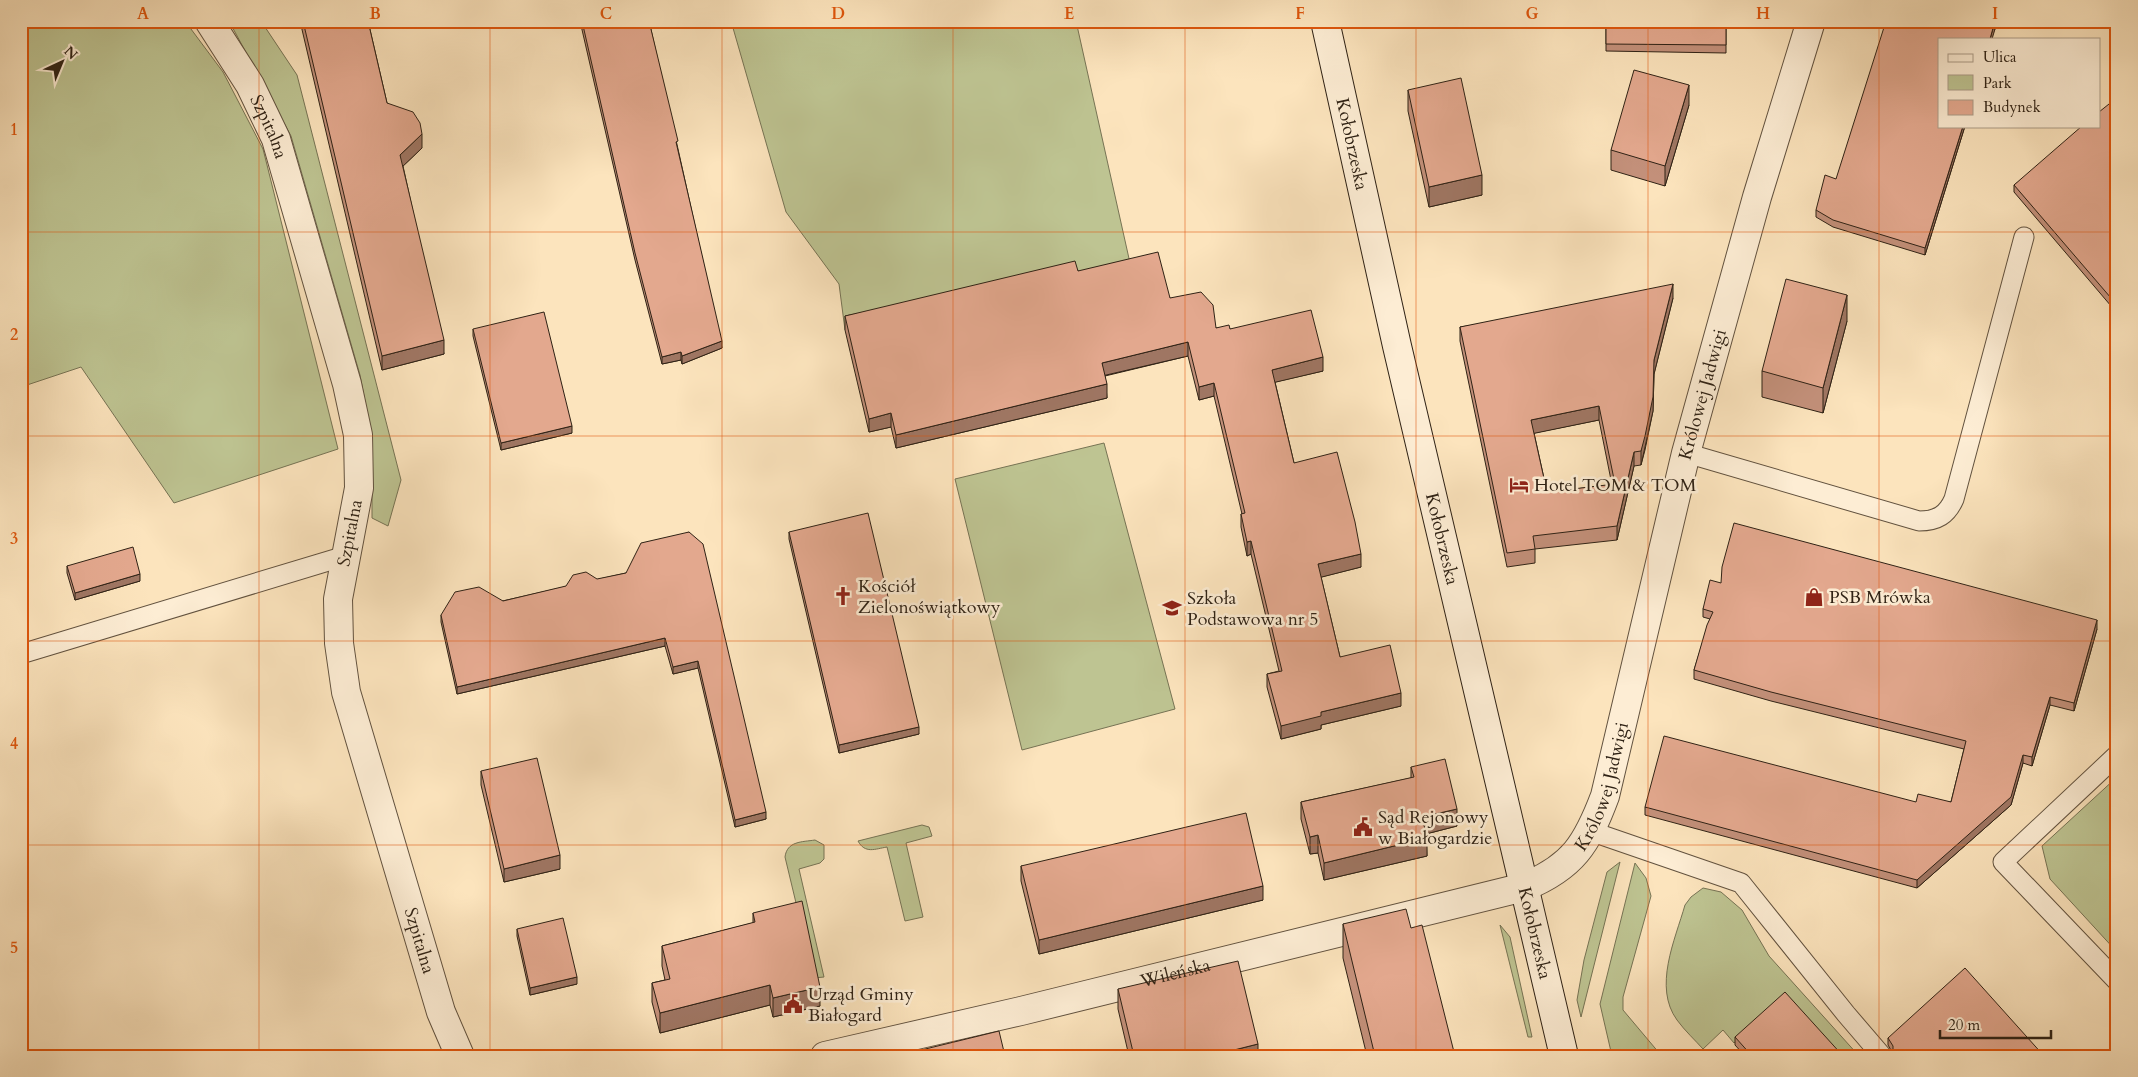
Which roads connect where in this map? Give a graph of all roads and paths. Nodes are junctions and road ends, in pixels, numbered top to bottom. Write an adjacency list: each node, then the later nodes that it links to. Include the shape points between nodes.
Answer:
1 (210, 21): 6 (street, Szpitalna, via 250,85 276,139 347,384 358,435 359,488)
2 (1325, 21): 10 (street, Kołobrzeska, via 1397,346)
3 (1811, 21): 5 (street, Królowej Jadwigi, via 1757,197)
4 (2024, 237): 5 (lane, via 1954,498 1942,517 1919,521)
5 (1686, 453): 9 (street, Królowej Jadwigi, via 1605,796)
6 (345, 556): 7 (lane); 12 (street, Szpitalna, via 338,599 339,643 346,692 441,1012)
7 (21, 654)
8 (2117, 755): 11 (lane, via 2003,862)
9 (1590, 831): 10 (street, Królowej Jadwigi, via 1561,869); 15 (lane, via 1741,882)
10 (1524, 886): 13 (street, Wileńska, via 1021,1011); 14 (street, Kołobrzeska)
11 (2117, 981)
12 (460, 1056)
13 (825, 1056)
14 (1564, 1056)
15 (1882, 1056)

